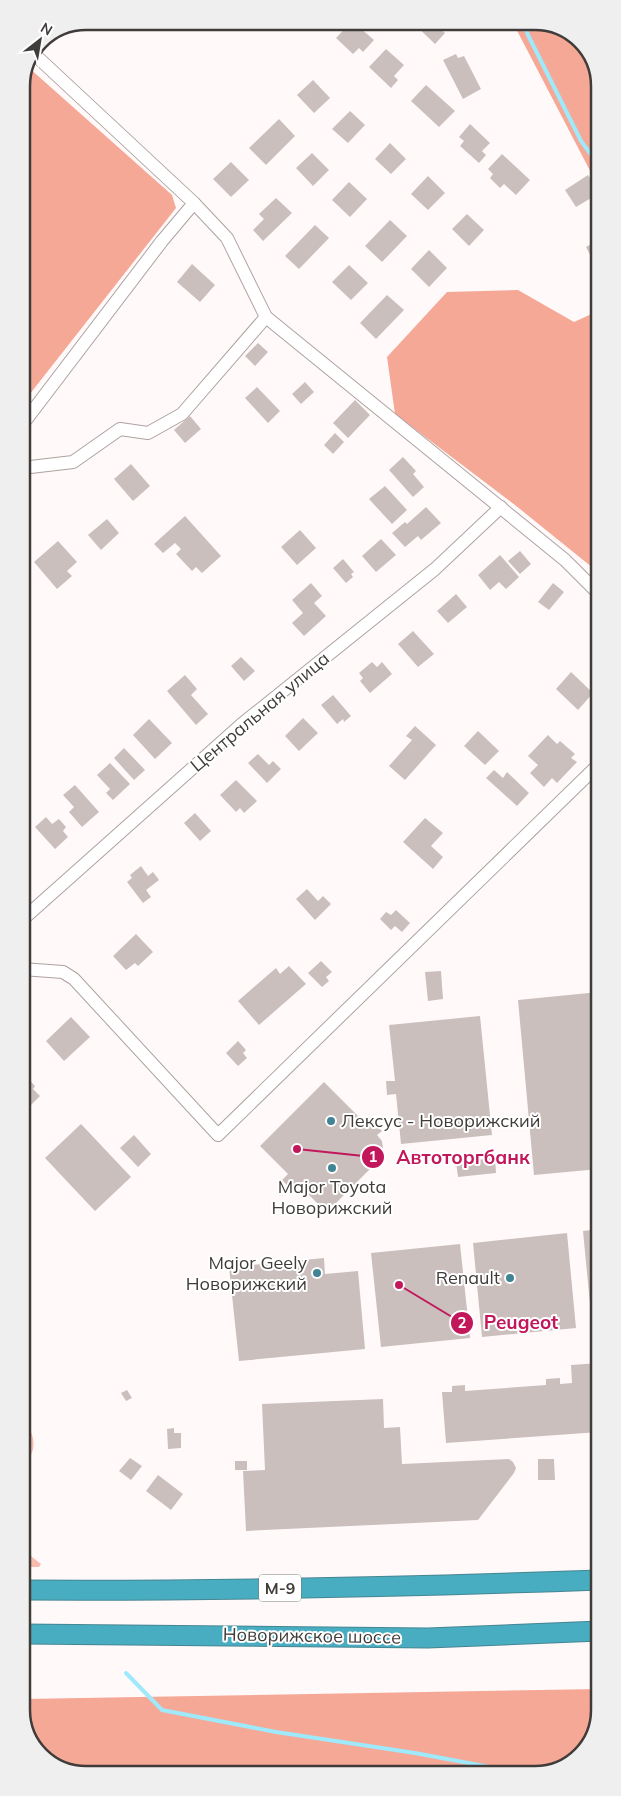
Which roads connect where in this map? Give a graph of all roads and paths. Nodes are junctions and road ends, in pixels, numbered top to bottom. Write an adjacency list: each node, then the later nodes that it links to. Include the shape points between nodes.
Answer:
1 (46, 65): 2 (street)
2 (194, 202): 3 (street, via 227,238); 4 (street)
3 (266, 316): 5 (street, via 182,414 148,433 120,429 73,462); 6 (street)
4 (30, 415)
5 (30, 467)
6 (501, 507): 7 (street); 9 (street, Центральная улица, via 435,568 242,724)
7 (591, 586)
8 (591, 772): 10 (street, via 218,1135 74,979 63,972)
9 (30, 913)
10 (30, 970)
11 (591, 1580): 12 (highway, М-9, via 433,1586)
12 (30, 1590)
13 (591, 1631): 14 (highway, Новорижское шоссе, via 428,1638)
14 (30, 1634)

